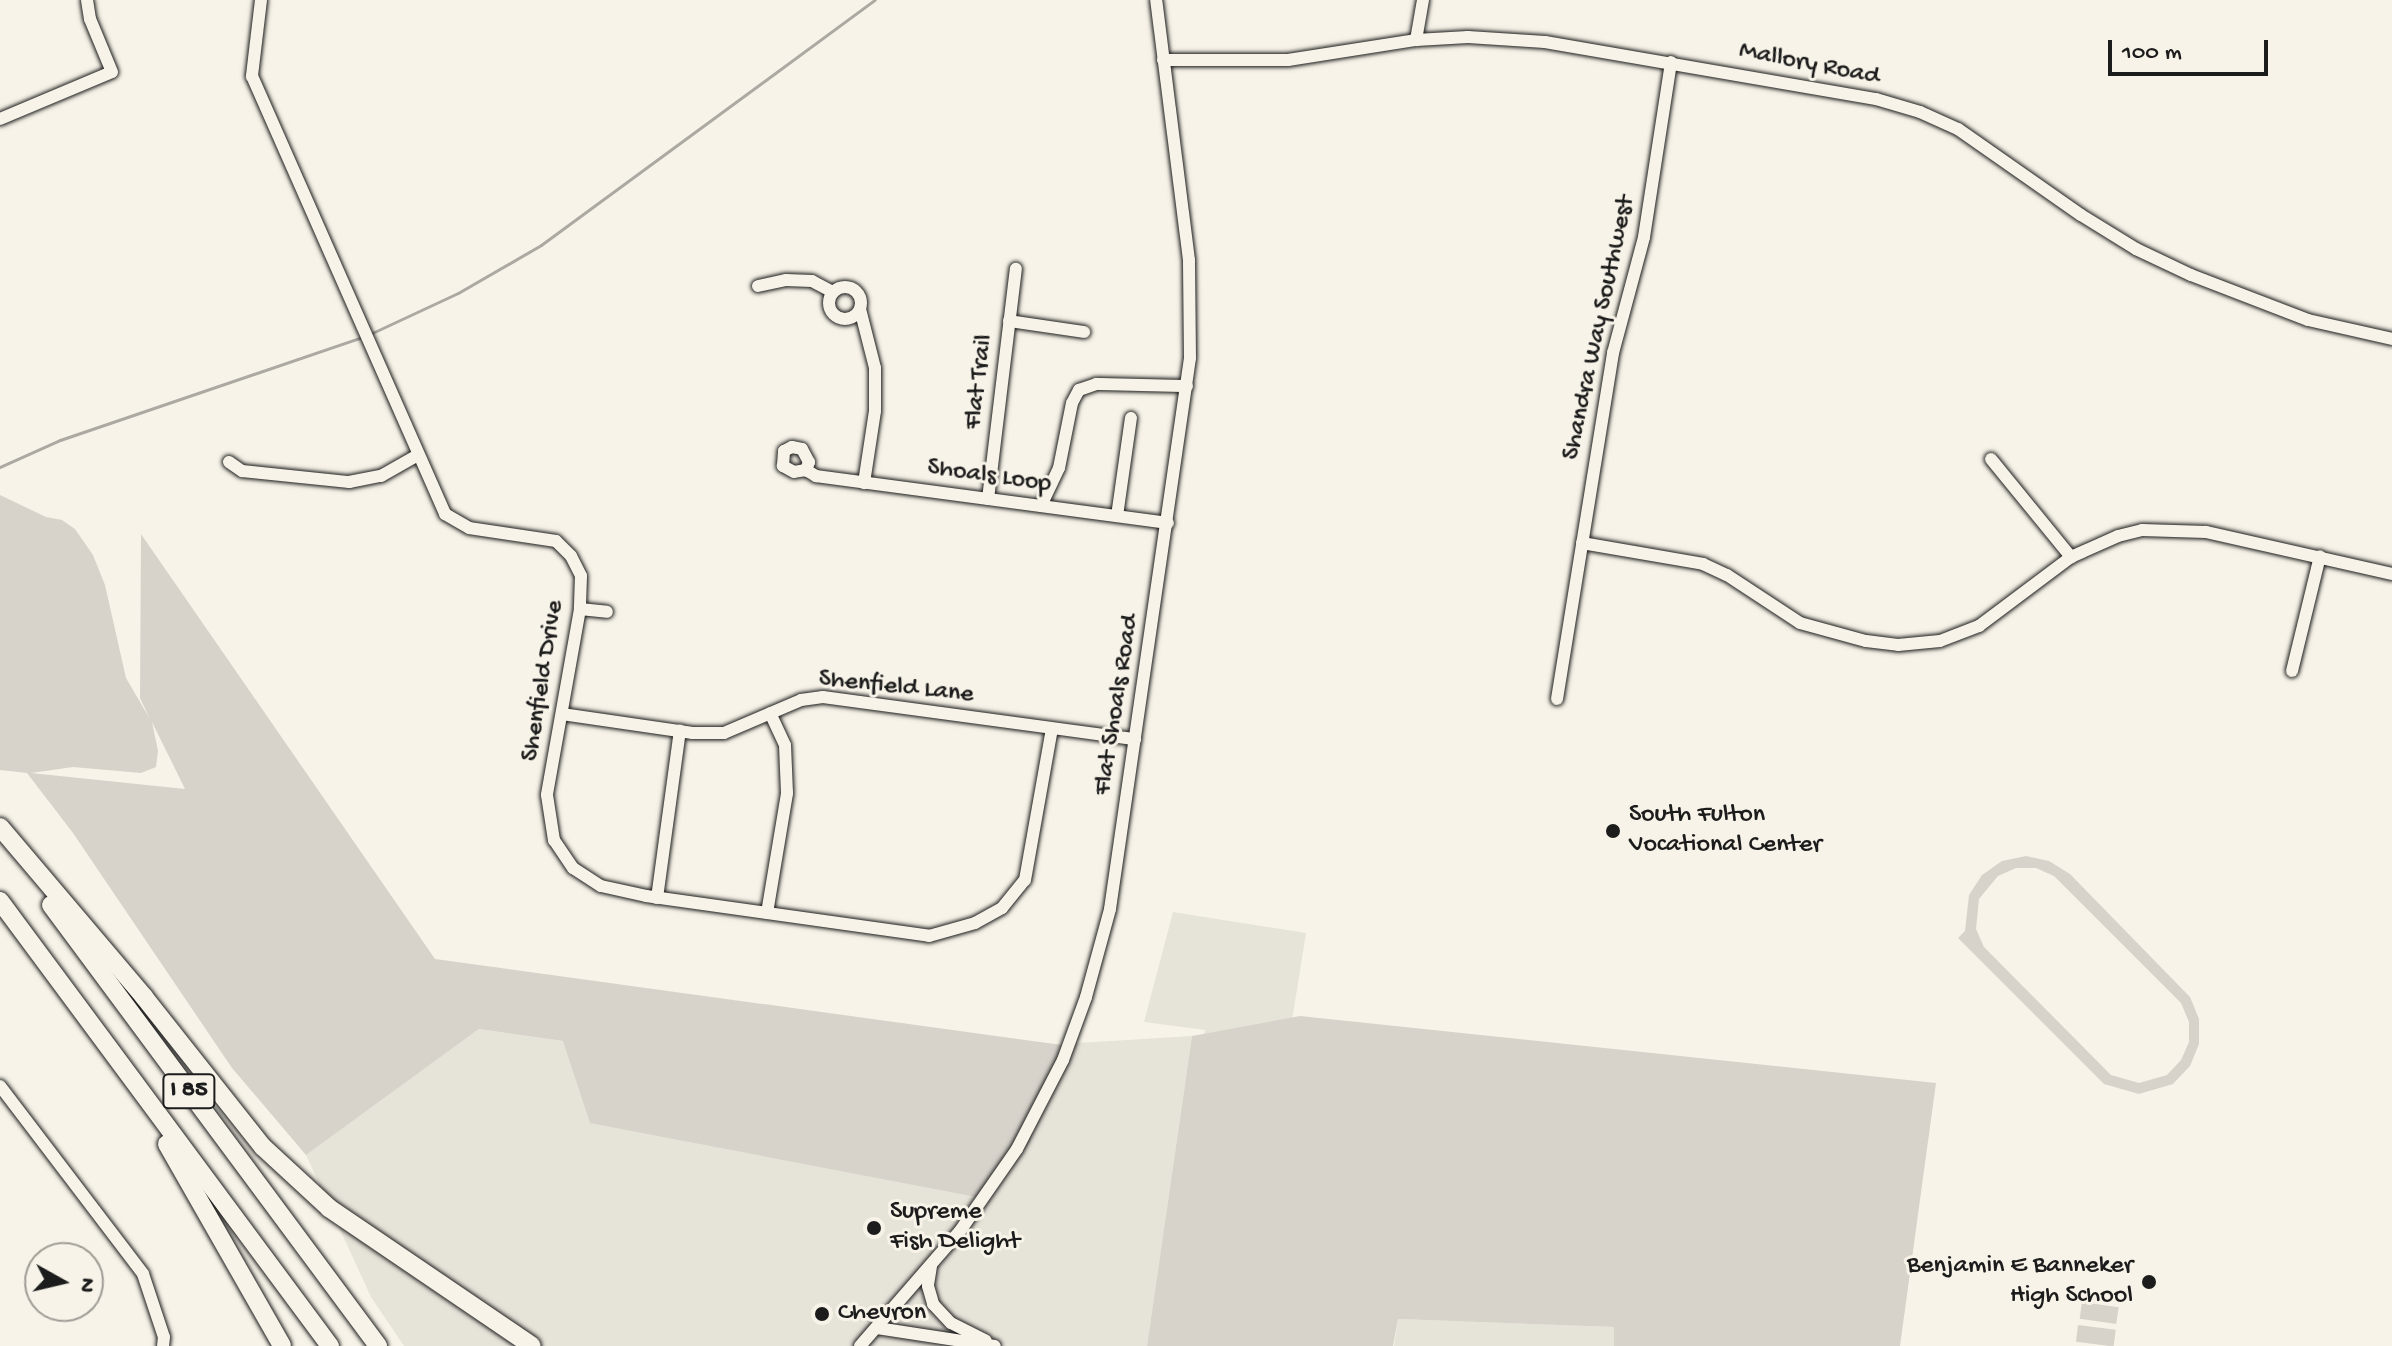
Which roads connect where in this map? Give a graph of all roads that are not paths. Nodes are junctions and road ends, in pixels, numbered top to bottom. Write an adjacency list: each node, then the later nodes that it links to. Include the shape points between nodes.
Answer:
1 (87, 0): 8 (street, via 112,72)
2 (261, 0): 18 (street, Shenfield Drive, via 252,76)
3 (1156, 0): 6 (street, Flat Shoals Road)
4 (1423, 0): 5 (street)
5 (1416, 40): 6 (street, Mallory Road, via 1288,60); 7 (street, Mallory Road, via 1545,42)
6 (1163, 60): 16 (street, Flat Shoals Road, via 1189,260)
7 (1671, 62): 15 (street, Mallory Road, via 1876,99 1931,116 1985,144 2081,215 2141,251 2308,320); 27 (street, Shandra Way Southwest, via 1644,237 1613,353)
8 (0, 119)
9 (1016, 269): 13 (street, Flat Trail)
10 (758, 286): 11 (street, via 812,281)
11 (833, 292): 12 (street, via 853,289); 12 (street, via 829,307 838,318 853,317)
12 (860, 309): 22 (street, via 875,368 875,411)
13 (1009, 321): 14 (street); 23 (street, Flat Trail)
14 (1084, 332)
15 (2392, 339)
16 (1187, 386): 24 (street, via 1096,384 1079,390 1059,468); 26 (street, Flat Shoals Road)
17 (1131, 418): 25 (street)
18 (418, 455): 20 (street, via 381,476 349,482 242,471); 31 (street, Shenfield Drive, via 445,514 469,528 556,541 581,576)
19 (1991, 459): 29 (street)
20 (229, 462)
21 (806, 470): 22 (street, Shoals Loop)
22 (864, 483): 23 (street, Shoals Loop)
23 (988, 499): 24 (street, Shoals Loop)
24 (1041, 506): 25 (street, Shoals Loop)
25 (1117, 516): 26 (street, Shoals Loop)
26 (1168, 523): 39 (street, Flat Shoals Road)
27 (1582, 543): 29 (street, via 1703,564 1800,623 1898,645 1940,641 1979,626); 34 (street, Shandra Way Southwest)
28 (2320, 556): 29 (street, via 2171,528 2118,536); 30 (street); 33 (street)
29 (2071, 557)
30 (2392, 574)
31 (580, 609): 32 (street); 36 (street, Shenfield Drive)
32 (607, 612)
33 (2292, 671)
34 (1557, 699)
35 (770, 713): 37 (street, Shenfield Lane, via 823,697); 38 (street, Shenfield Lane, via 724,733); 44 (street, via 785,745 787,793)
36 (562, 714): 38 (street, Shenfield Lane); 42 (street, Shenfield Drive, via 547,795 554,840 573,868 601,886)
37 (1052, 729): 39 (street, Shenfield Lane); 44 (street, Shenfield Drive, via 1025,880 1002,908 975,923 929,936)
38 (680, 731): 42 (street)
39 (1135, 739): 47 (street, Flat Shoals Road, via 1110,909 1063,1060 1017,1149)
40 (0, 827): 53 (highway, via 263,1147 329,1208)
41 (0, 836): 52 (highway, I 85)
42 (657, 898): 44 (street, Shenfield Drive)
43 (0, 901): 45 (highway, I 85)
44 (767, 913)
45 (124, 1069): 50 (highway); 51 (highway, I 85)
46 (0, 1086): 49 (street, via 143,1274)
47 (931, 1266): 48 (street, Flat Shoals Road); 55 (street, via 928,1286 933,1304 951,1323)
48 (877, 1328): 54 (street, Flat Shoals Road); 55 (street)
49 (163, 1346)
50 (282, 1346)
51 (330, 1346)
52 (378, 1346)
53 (532, 1346)
54 (860, 1346)
55 (996, 1346)

